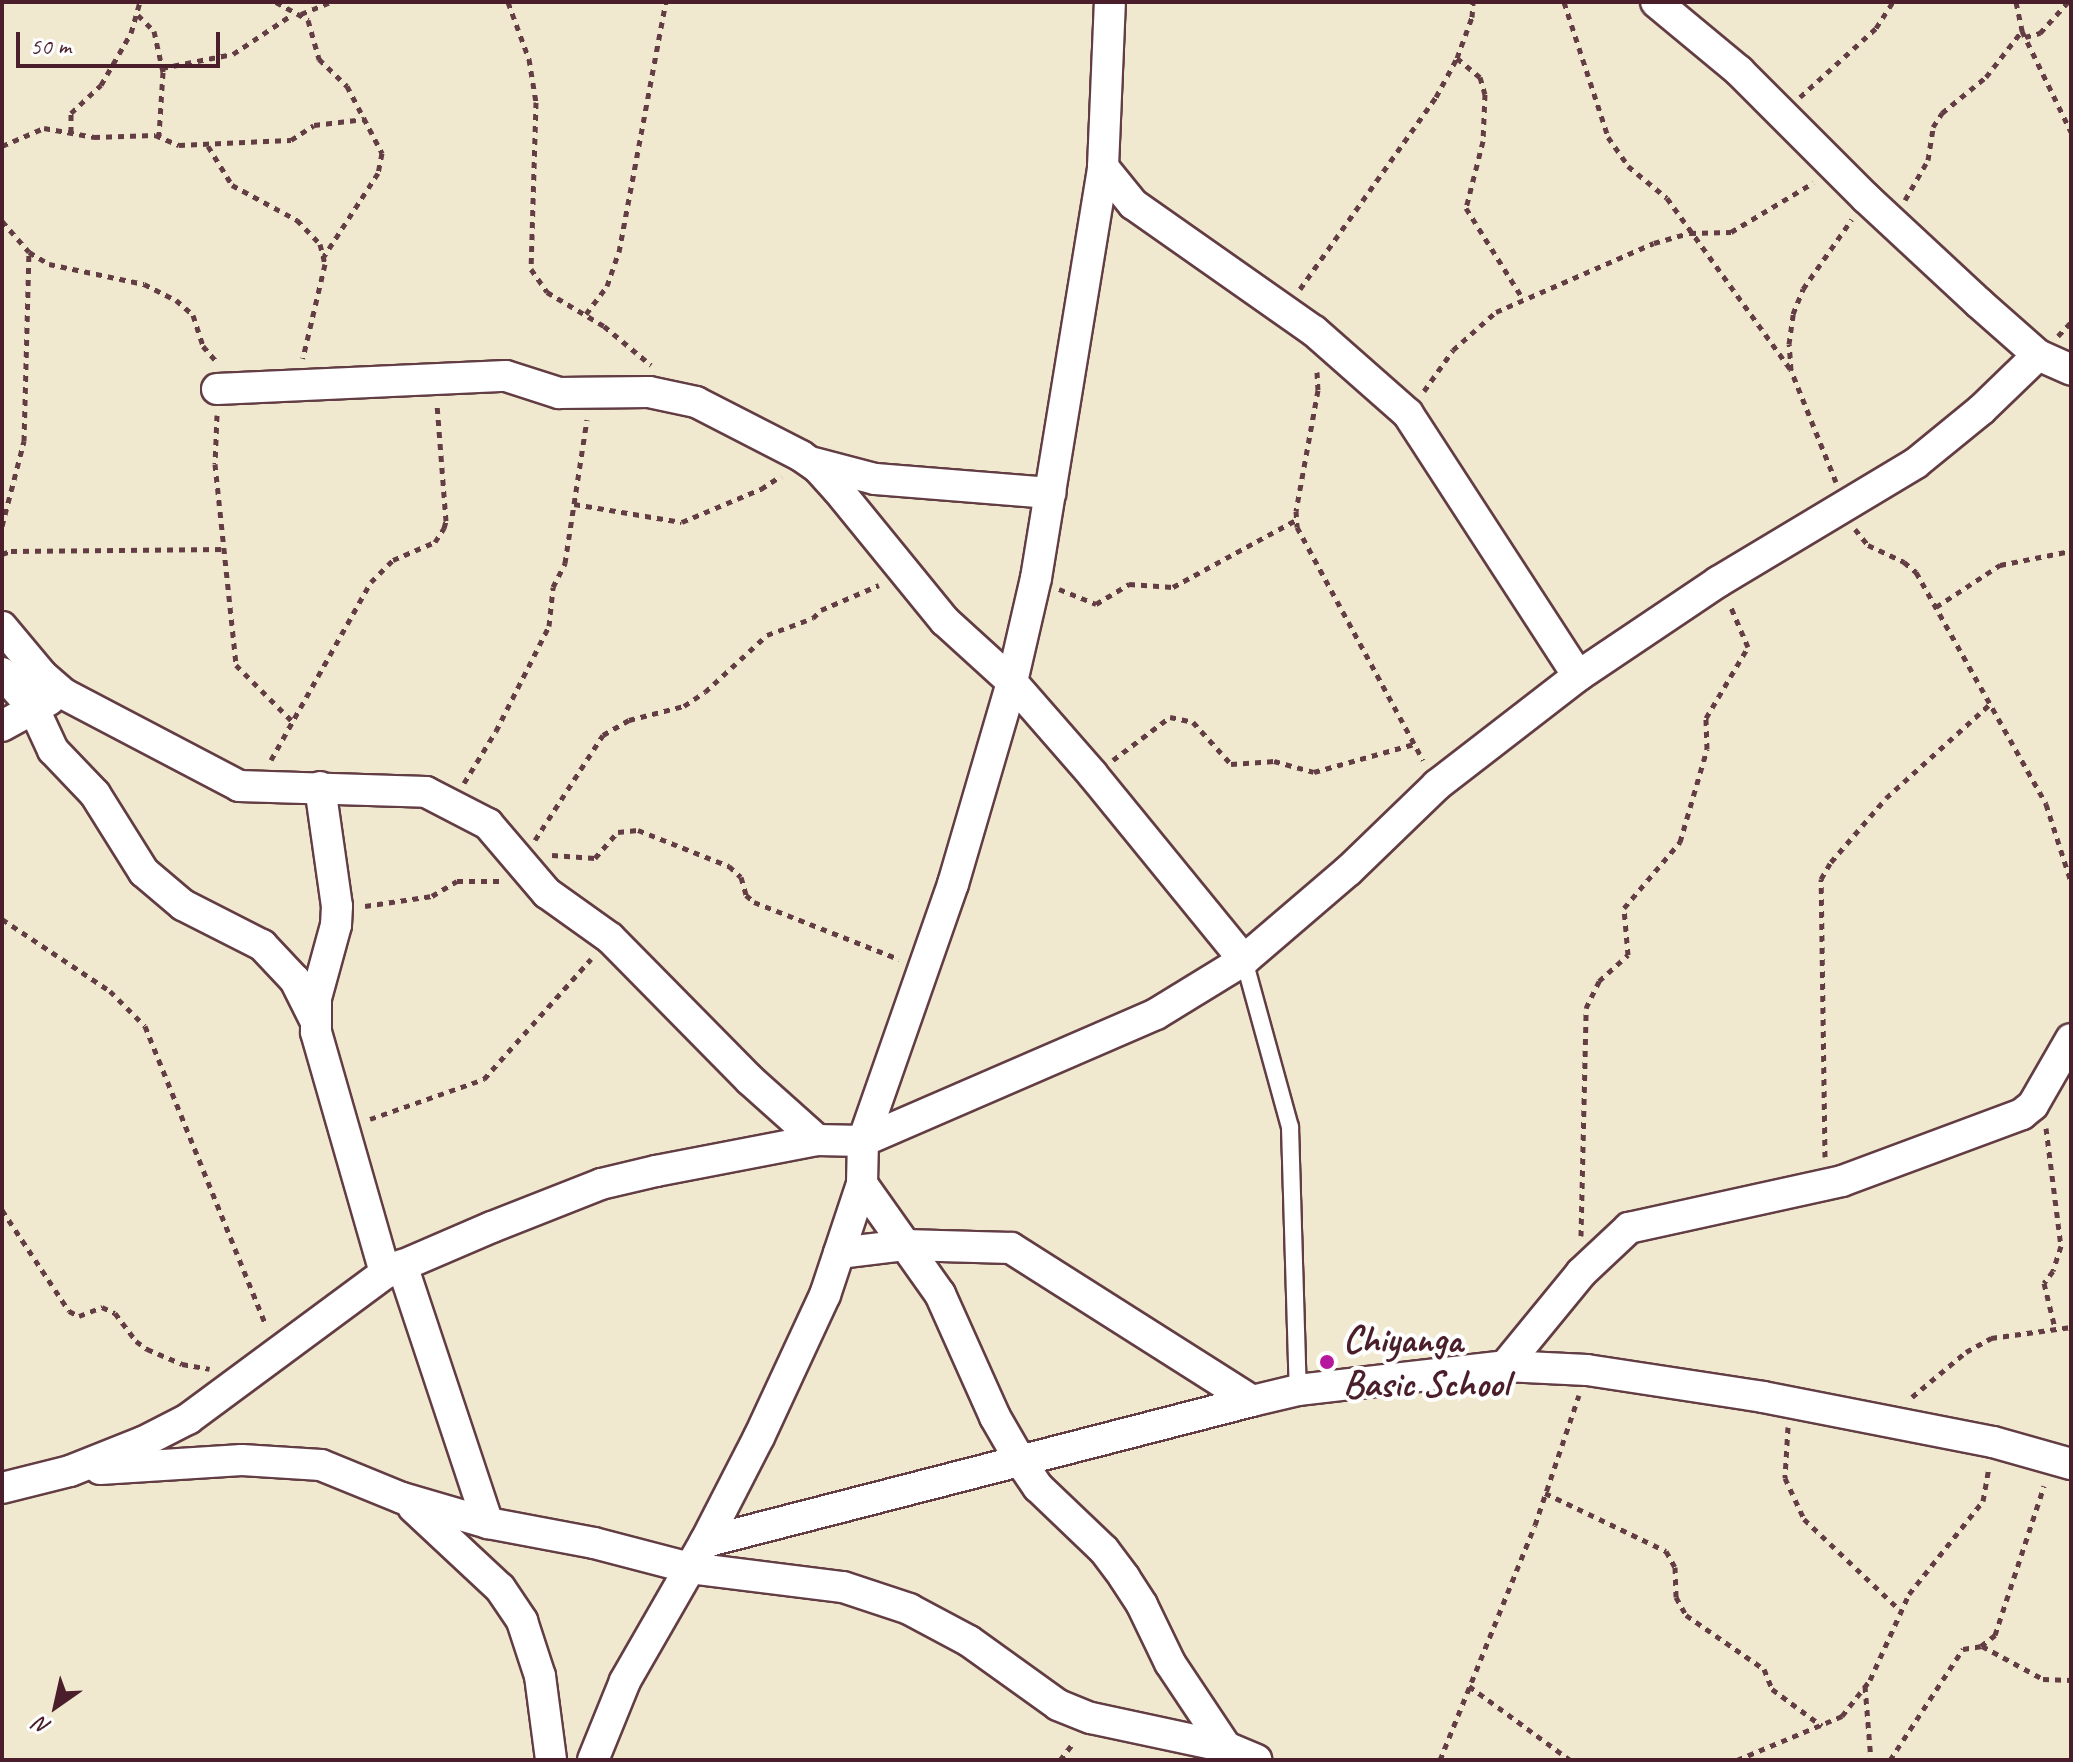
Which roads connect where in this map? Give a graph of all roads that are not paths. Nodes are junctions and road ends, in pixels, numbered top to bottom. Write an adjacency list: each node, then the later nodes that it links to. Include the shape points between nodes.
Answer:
1 (1110, 2): 3 (street)
2 (1656, 2): 4 (street, via 1739,71 1866,198)
3 (1103, 167): 8 (street); 11 (street, via 1133,204 1314,331 1408,414)
4 (2038, 355): 5 (street); 11 (street, via 1947,440)
5 (2071, 370)
6 (217, 389): 7 (street, via 506,376 551,391 649,392 696,402)
7 (806, 459): 8 (street, via 895,482); 12 (street, via 945,621)
8 (1050, 493): 12 (street)
9 (2, 627): 13 (street)
10 (2, 673): 14 (street)
11 (1578, 676): 17 (street, via 1437,785)
12 (1012, 682): 17 (street); 21 (street, via 925,969)
13 (64, 694): 14 (street); 16 (street, via 226,781 248,788)
14 (34, 709): 15 (street); 18 (street, via 53,750 95,794 144,872 183,905 262,945 295,980)
15 (2, 726)
16 (320, 787): 18 (street, via 337,911); 20 (street, via 426,792 488,824 558,901 610,938)
17 (1244, 960): 21 (street, via 1156,1014); 27 (lane, via 1290,1127)
18 (315, 1020): 25 (street, via 343,1127)
19 (2071, 1039): 26 (street, via 2033,1105 2022,1114 1826,1185 1634,1225 1581,1273)
20 (817, 1140): 21 (street); 25 (street, via 601,1184)
21 (863, 1141): 22 (street)
22 (862, 1184): 23 (street); 24 (street)
23 (905, 1245): 24 (street); 28 (street, via 1011,1248); 30 (street, via 940,1294)
24 (839, 1253): 35 (street, via 759,1437)
25 (393, 1269): 31 (street, via 188,1419); 34 (street)
26 (1505, 1366): 27 (street); 29 (street, via 1587,1370 1790,1402)
27 (1298, 1390): 28 (street)
28 (1252, 1401): 30 (street)
29 (2062, 1461)
30 (1021, 1462): 35 (street); 36 (street, via 1038,1487 1104,1550 1124,1577 1170,1663)
31 (70, 1471): 32 (street); 33 (street, via 242,1460 321,1465)
32 (2, 1488)
33 (402, 1498): 34 (street); 37 (street, via 500,1588 522,1621 540,1676)
34 (488, 1523): 35 (street)
35 (698, 1555): 36 (street, via 843,1587 909,1609 969,1641 1058,1705 1091,1718); 38 (street, via 625,1681)
36 (1226, 1747): 39 (street)
37 (551, 1760)
38 (593, 1760)
39 (1256, 1760)

